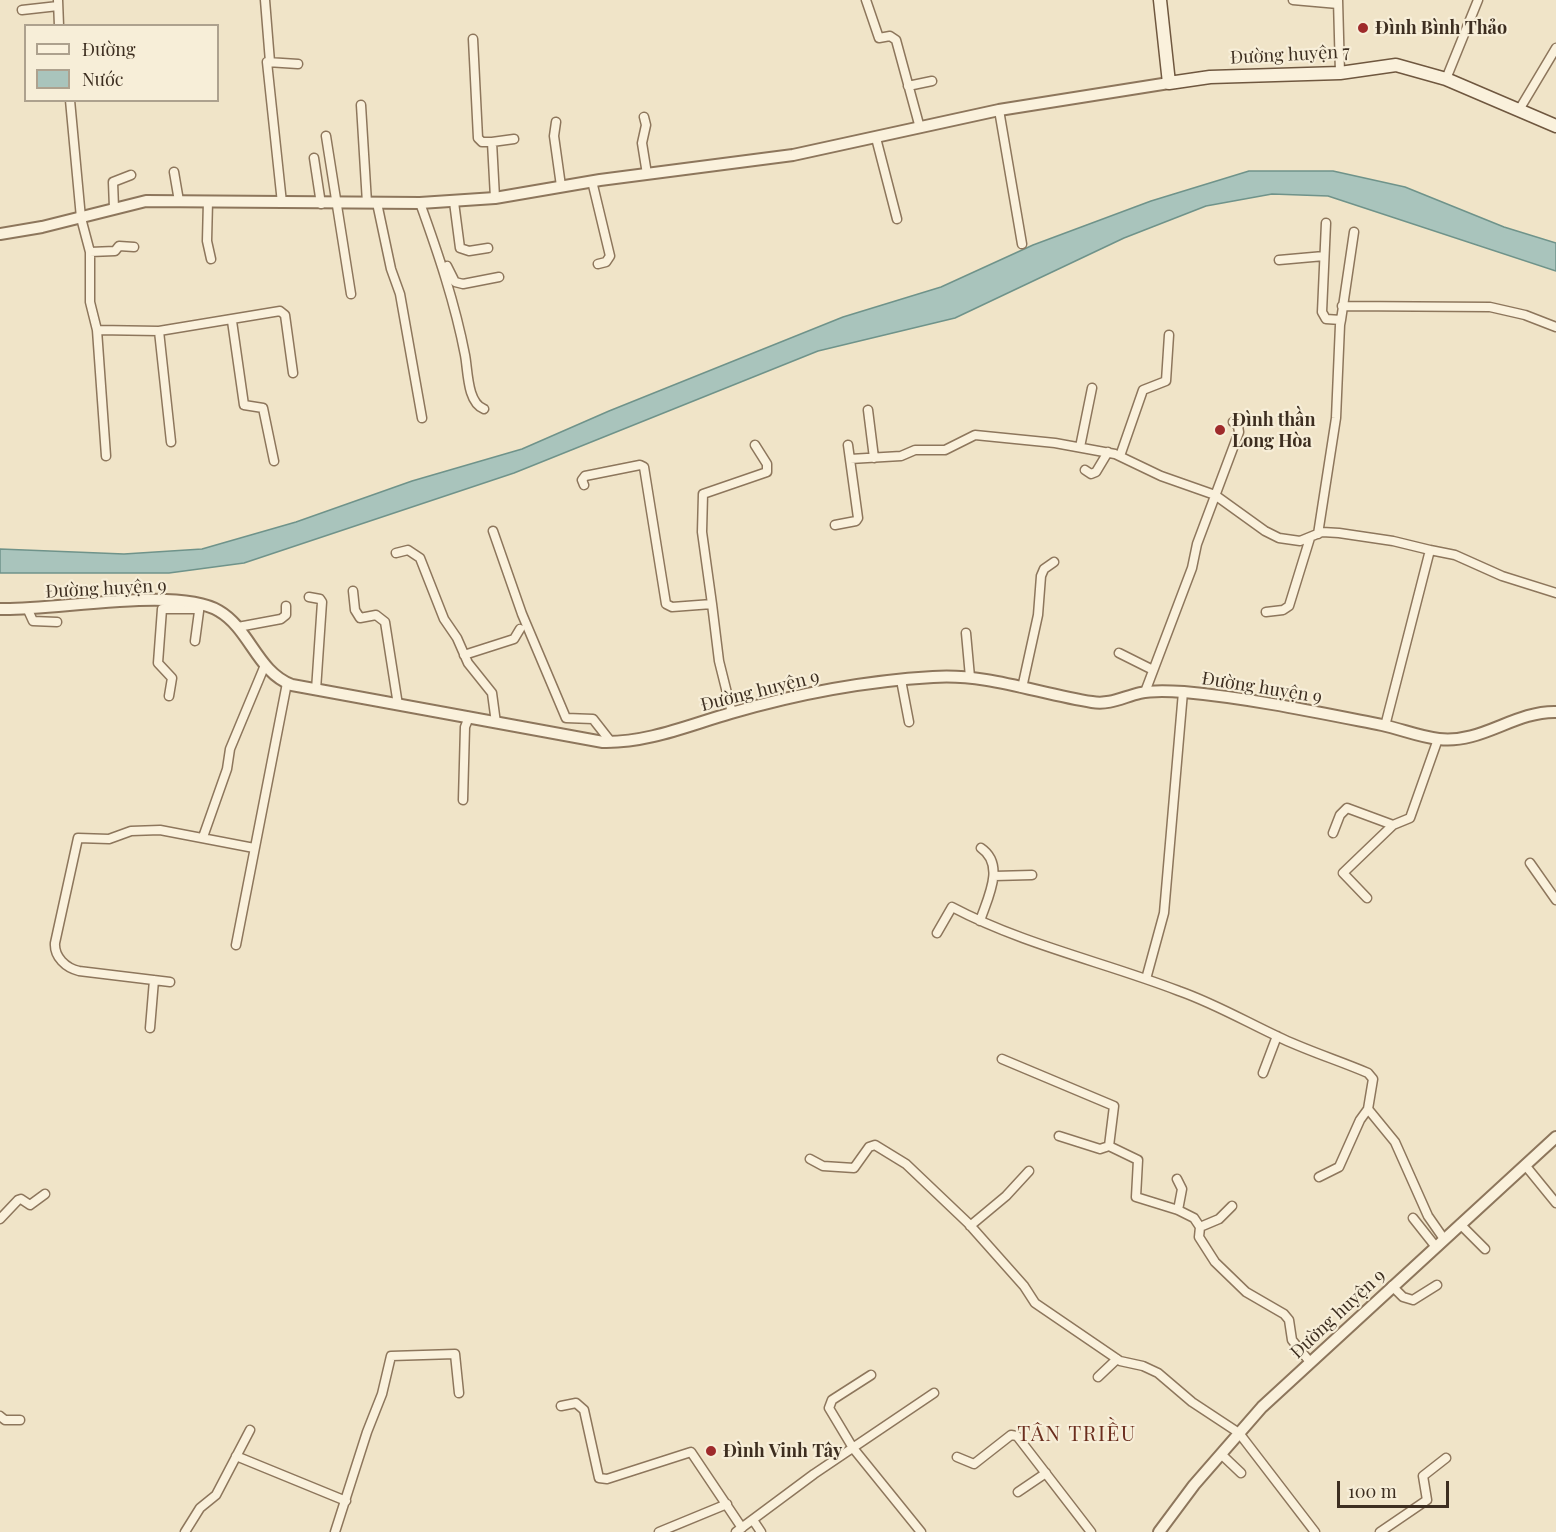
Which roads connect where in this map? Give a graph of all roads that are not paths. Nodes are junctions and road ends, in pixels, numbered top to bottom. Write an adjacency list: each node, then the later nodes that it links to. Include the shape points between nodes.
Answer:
1 (265, 0): 12 (street)
2 (866, 0): 18 (street, via 879,38 890,36 896,40)
3 (1160, 0): 17 (main road)
4 (1293, 0): 6 (street)
5 (1478, 0): 15 (street)
6 (1338, 2): 14 (street)
7 (58, 3): 8 (street); 9 (street)
8 (22, 10)
9 (59, 24)
10 (473, 39): 30 (street, via 478,138)
11 (1556, 48): 22 (street)
12 (270, 62): 13 (street); 41 (street, via 268,81)
13 (298, 64)
14 (1340, 73): 15 (main road, Đường huyện 7, via 1396,64); 17 (main road, Đường huyện 7, via 1210,77)
15 (1446, 79): 22 (main road, Đường huyện 7)
16 (932, 81): 18 (street)
17 (1169, 83): 21 (street)
18 (908, 86): 26 (street)
19 (70, 102): 47 (street)
20 (361, 105): 43 (street)
21 (999, 110): 26 (street); 52 (street)
22 (1519, 110): 25 (main road, Đường huyện 7)
23 (644, 117): 33 (street, via 642,142)
24 (555, 122): 36 (street)
25 (1556, 126)
26 (920, 128): 28 (street)
27 (326, 136): 42 (street)
28 (876, 138): 33 (street, via 793,155); 48 (street)
29 (514, 139): 30 (street)
30 (492, 142): 37 (street)
31 (314, 158): 45 (street)
32 (174, 172): 38 (street)
33 (647, 174): 35 (street)
34 (130, 175): 46 (street, via 113,182)
35 (592, 181): 36 (street); 59 (street, via 610,256)
36 (561, 186): 37 (street)
37 (495, 198): 40 (street)
38 (179, 201): 39 (street); 46 (street, via 146,201)
39 (208, 201): 41 (street); 57 (street, via 207,241)
40 (454, 202): 44 (street); 54 (street, via 460,248)
41 (282, 203): 45 (street)
42 (338, 203): 43 (street); 45 (street); 61 (street)
43 (372, 203): 44 (street); 73 (street, via 400,294)
44 (423, 203): 60 (street, via 455,282); 71 (street, via 444,270 472,395 476,405)
45 (321, 204)
46 (114, 208): 47 (street)
47 (81, 218): 51 (street); 55 (street)
48 (897, 219)
49 (1326, 223): 56 (street)
50 (1354, 232): 62 (street)
51 (0, 234)
52 (1022, 244)
53 (134, 247): 55 (street)
54 (488, 248)
55 (90, 252): 66 (street, via 90,302)
56 (1324, 256): 58 (street); 63 (street, via 1323,317)
57 (211, 259)
58 (1279, 260)
59 (598, 264)
60 (499, 277)
61 (351, 294)
62 (1342, 306): 63 (street); 65 (street, via 1490,307)
63 (1341, 320): 90 (street, via 1336,418)
64 (232, 321): 67 (street); 69 (street, via 276,310 283,313); 84 (street, via 244,405 263,408)
65 (1556, 327)
66 (97, 330): 67 (street); 80 (street)
67 (159, 331): 75 (street)
68 (1169, 335): 81 (street, via 1166,381 1143,390)
69 (293, 373)
70 (1092, 388): 78 (street)
71 (484, 409)
72 (868, 410): 82 (street)
73 (422, 418)
74 (1233, 422): 87 (street, via 1239,432)
75 (171, 442)
76 (848, 444): 83 (street)
77 (755, 445): 97 (street, via 767,464 767,472 703,494 702,532)
78 (1080, 447): 79 (street); 82 (street, via 975,435 945,450 915,450 901,456)
79 (1108, 452): 81 (street); 85 (street, via 1096,472)
80 (106, 456)
81 (1120, 456): 87 (street)
82 (874, 458): 83 (street)
83 (850, 459): 88 (street, via 858,518)
84 (274, 461)
85 (1085, 470)
86 (584, 485): 97 (street, via 585,477 642,465 666,604)
87 (1217, 496): 90 (street, via 1279,538 1291,541); 111 (street)
88 (835, 525)
89 (493, 531): 128 (street, via 522,614 566,718 593,719)
90 (1314, 536): 91 (street, via 1360,536); 102 (street, via 1289,606)
91 (1430, 550): 95 (street, via 1455,555 1502,576); 126 (street)
92 (396, 553): 109 (street, via 408,550 420,558 444,619)
93 (1054, 562): 115 (street, via 1041,576 1038,615)
94 (353, 591): 120 (street, via 360,618 376,615 385,622)
95 (1556, 592)
96 (309, 597): 116 (street, via 320,598 322,608)
97 (712, 604): 121 (street, via 719,661)
98 (200, 606): 101 (street, Đường huyện 9, via 133,601); 104 (street, Đường huyện 9, via 221,612); 107 (street); 119 (street, via 162,609 158,657 160,667 172,678)
99 (286, 606): 104 (street, via 286,615 281,619)
100 (0, 609): 101 (street, Đường huyện 9)
101 (28, 610): 103 (street, via 33,621)
102 (1266, 612)
103 (57, 622)
104 (238, 627): 110 (street, Đường huyện 9)
105 (520, 629): 109 (street, via 514,639)
106 (966, 633): 112 (street)
107 (195, 641)
108 (1119, 654): 111 (street)
109 (464, 655): 125 (street, via 492,693)
110 (265, 666): 114 (street, Đường huyện 9); 132 (street, via 230,749)
111 (1153, 669): 117 (street)
112 (970, 677): 113 (street, Đường huyện 9); 115 (street, Đường huyện 9)
113 (901, 680): 121 (street, Đường huyện 9); 124 (street)
114 (287, 683): 116 (street, Đường huyện 9); 133 (street)
115 (1022, 688): 117 (street, Đường huyện 9, via 1104,703)
116 (316, 690): 120 (street, Đường huyện 9)
117 (1145, 692): 118 (street, Đường huyện 9)
118 (1183, 692): 126 (street, Đường huyện 9); 143 (street, via 1164,913)
119 (169, 696)
120 (398, 705): 123 (street, Đường huyện 9)
121 (732, 712): 128 (street, Đường huyện 9, via 668,733)
122 (1556, 712): 127 (street, Đường huyện 9, via 1527,715 1463,740)
123 (469, 717): 125 (street, Đường huyện 9); 129 (street, via 465,727)
124 (909, 722)
125 (496, 723): 128 (street, Đường huyện 9)
126 (1384, 726): 127 (street, Đường huyện 9)
127 (1438, 739): 130 (street, via 1412,815)
128 (611, 742)
129 (464, 800)
130 (1393, 825): 131 (street, via 1347,808); 138 (street, via 1343,873)
131 (1333, 833)
132 (203, 837): 133 (street); 144 (street, via 145,830 109,839 78,838 55,943 57,953 74,970)
133 (254, 848): 142 (street)
134 (981, 848): 137 (street, via 990,857)
135 (1530, 863): 139 (street)
136 (1032, 875): 137 (street)
137 (994, 876): 140 (street)
138 (1368, 898)
139 (1556, 900)
140 (980, 921): 141 (street, via 951,907); 143 (street)
141 (937, 933)
142 (236, 945)
143 (1146, 979): 147 (street, via 1225,1009)
144 (154, 980): 145 (street); 146 (street)
145 (170, 982)
146 (150, 1028)
147 (1277, 1036): 149 (street); 150 (street, via 1368,1073 1372,1079)
148 (1002, 1059): 153 (street, via 1114,1106)
149 (1263, 1072)
150 (1368, 1109): 157 (street, via 1339,1167); 168 (street, via 1395,1142)
151 (1059, 1136): 153 (street, via 1100,1149)
152 (1556, 1137): 155 (street, Đường huyện 9)
153 (1109, 1146): 162 (street, via 1138,1160 1136,1197)
154 (810, 1159): 166 (street, via 824,1166 854,1168 871,1145 880,1146 906,1164)
155 (1525, 1165): 160 (street); 165 (street, Đường huyện 9)
156 (1029, 1171): 166 (street)
157 (1319, 1177)
158 (1177, 1179): 162 (street, via 1182,1189)
159 (45, 1194): 164 (street, via 30,1205 18,1200)
160 (1556, 1203)
161 (1232, 1206): 167 (street, via 1219,1219)
162 (1178, 1210): 167 (street, via 1194,1218)
163 (1413, 1218): 168 (street)
164 (0, 1219)
165 (1460, 1224): 168 (street, Đường huyện 9); 169 (street)
166 (970, 1226): 172 (street, via 1035,1303)
167 (1200, 1227): 173 (street, via 1199,1237 1215,1262 1246,1292 1284,1314 1289,1320 1292,1340)
168 (1440, 1243): 171 (street, Đường huyện 9)
169 (1485, 1249)
170 (1437, 1285): 171 (street, via 1413,1300 1403,1297)
171 (1392, 1286): 173 (street, Đường huyện 9)
172 (1117, 1359): 175 (street); 182 (street, via 1158,1373 1192,1402)
173 (1310, 1362): 182 (street, Đường huyện 9)
174 (871, 1375): 183 (street, via 829,1403)
175 (1098, 1377)
176 (459, 1393): 191 (street, via 455,1354 391,1356 387,1381)
177 (934, 1393): 183 (street)
178 (561, 1406): 192 (street, via 576,1403 584,1410 599,1478 607,1479 691,1452)
179 (0, 1416): 180 (street)
180 (20, 1420)
181 (249, 1430): 185 (street)
182 (1239, 1433): 184 (street, Đường huyện 9); 202 (street)
183 (853, 1448): 193 (street); 199 (street)
184 (1221, 1454): 189 (street); 201 (street, Đường huyện 9)
185 (236, 1456): 191 (street); 195 (street, via 216,1495 200,1508)
186 (957, 1457): 188 (street, via 974,1464 1014,1434)
187 (1446, 1458): 203 (street, via 1423,1476 1427,1500)
188 (1046, 1473): 190 (street); 200 (street)
189 (1241, 1473)
190 (1018, 1492)
191 (346, 1501): 196 (street)
192 (727, 1504): 194 (street); 197 (street)
193 (753, 1520): 194 (street); 198 (street)
194 (739, 1530)
195 (185, 1532)
196 (335, 1532)
197 (659, 1532)
198 (761, 1532)
199 (921, 1532)
200 (1091, 1532)
201 (1159, 1532)
202 (1315, 1532)
203 (1380, 1532)

